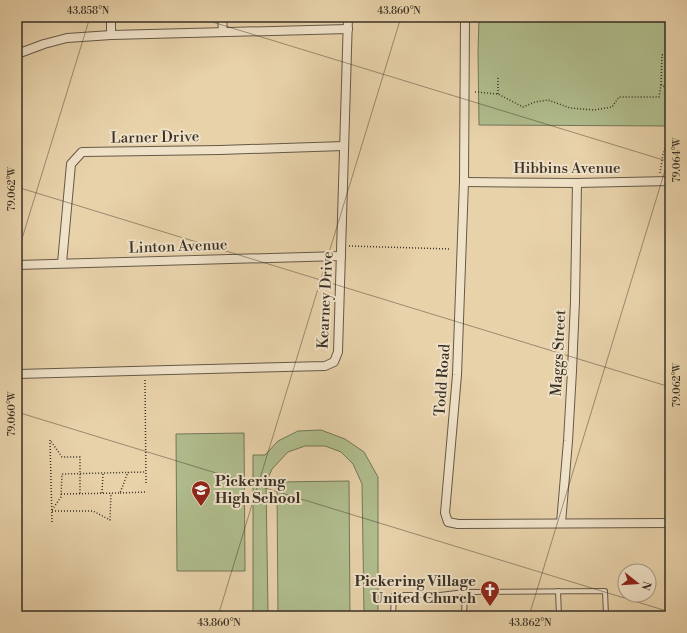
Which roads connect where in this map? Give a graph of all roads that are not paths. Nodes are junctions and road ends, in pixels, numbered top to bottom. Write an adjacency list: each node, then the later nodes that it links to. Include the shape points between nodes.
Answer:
1 (110, 17): 7 (street)
2 (222, 17): 6 (street)
3 (348, 17): 5 (street, Kearney Drive)
4 (465, 17): 11 (street, Todd Road)
5 (348, 29): 6 (street); 9 (street, Kearney Drive)
6 (223, 32): 7 (street)
7 (111, 35): 8 (street, via 67,38)
8 (17, 54)
9 (344, 146): 13 (street, Kearney Drive); 14 (street, Larner Drive, via 82,152 71,164)
10 (670, 181): 12 (street, Hibbins Avenue)
11 (464, 182): 12 (street, Hibbins Avenue); 17 (street, Todd Road, via 457,375 445,513 448,522 458,524)
12 (577, 183): 17 (street, Maggs Street, via 572,371)
13 (341, 256): 14 (street, Linton Avenue); 16 (street, Kearney Drive, via 338,352 334,362 325,366)
14 (62, 264): 15 (street, Linton Avenue)
15 (17, 265)
16 (17, 374)
17 (561, 523): 18 (street, Todd Road)
18 (670, 523)
19 (558, 591): 20 (lane); 23 (lane); 24 (lane, via 605,591)
20 (465, 592): 21 (lane, via 394,595); 22 (lane)
21 (393, 616)
22 (464, 616)
23 (559, 616)
24 (606, 616)

